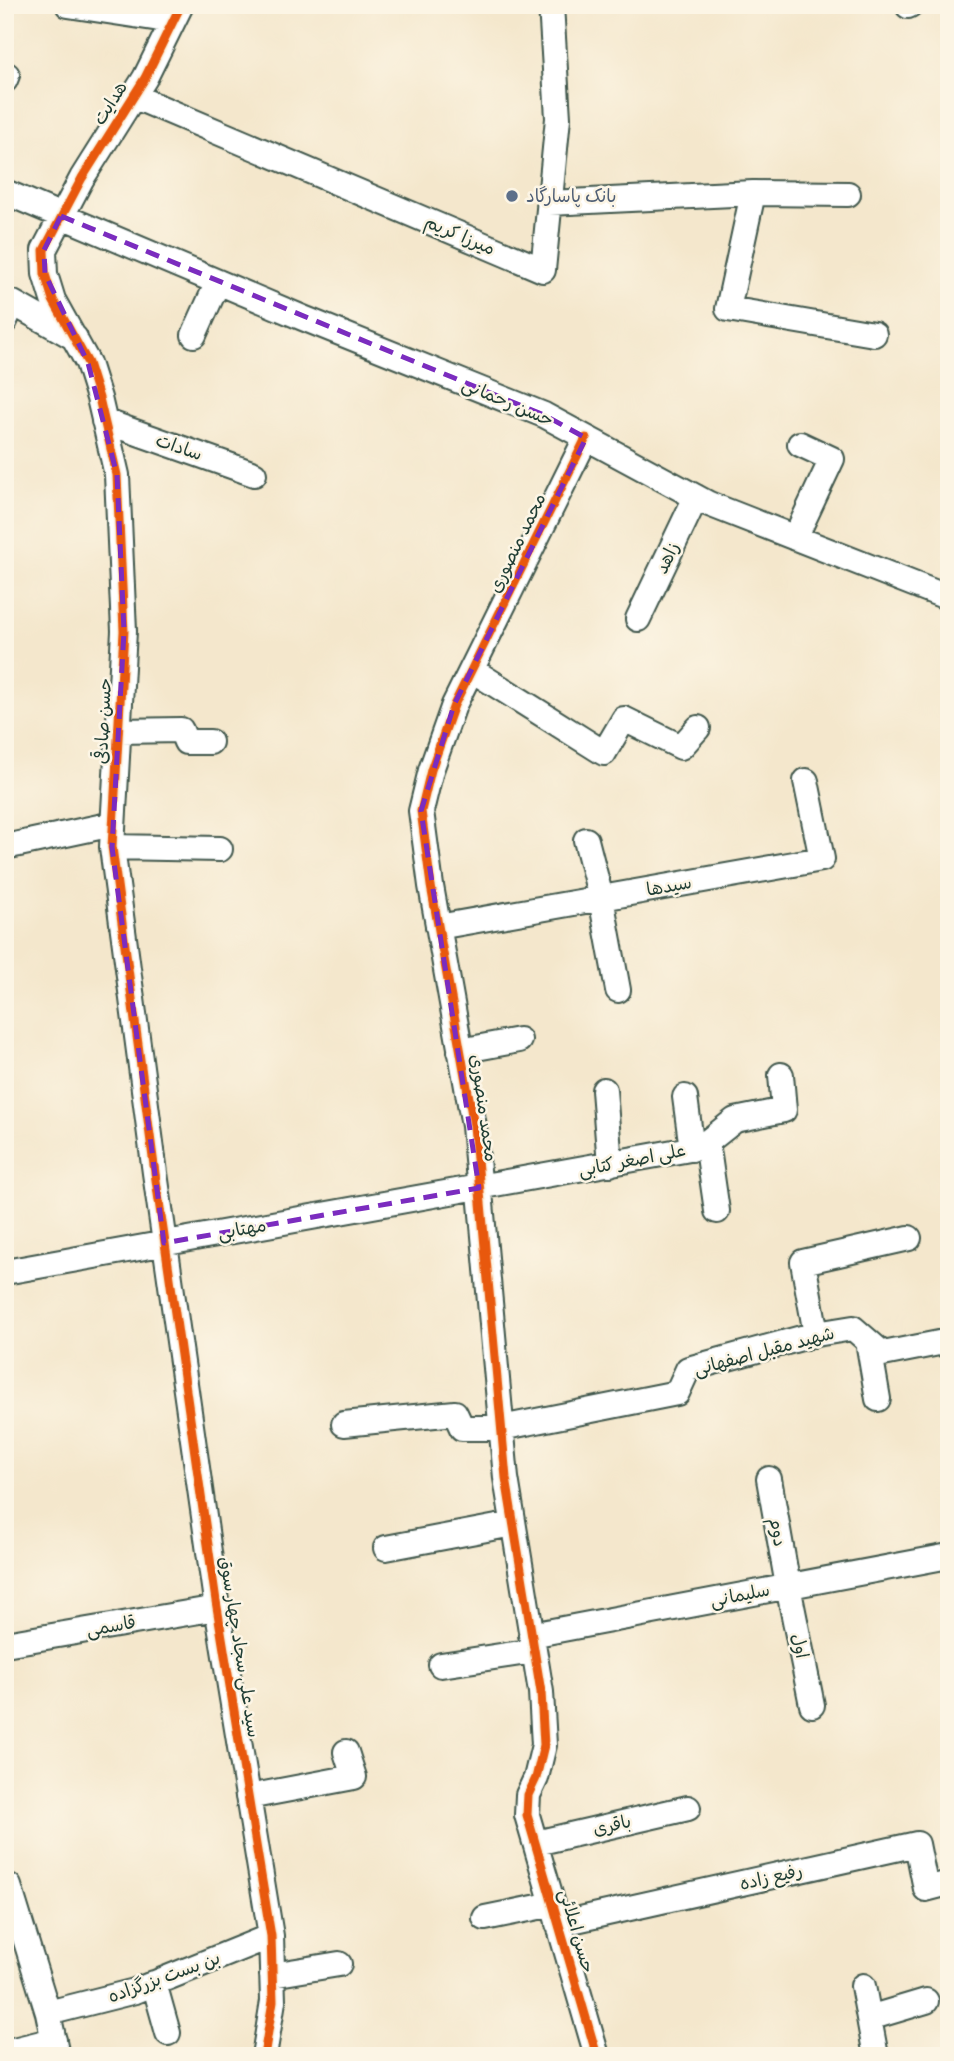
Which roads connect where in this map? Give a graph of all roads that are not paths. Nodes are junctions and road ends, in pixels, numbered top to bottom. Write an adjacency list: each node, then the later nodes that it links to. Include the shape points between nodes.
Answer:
1 (68, 5): 3 (street)
2 (551, 5): 8 (street, میرزا کریم, via 558,118)
3 (177, 13): 4 (street, هدایت)
4 (133, 96): 8 (street, میرزا کریم, via 543,270); 9 (street, هدایت)
5 (5, 192): 9 (street, حسن رحمانی)
6 (753, 193): 7 (street); 8 (street); 12 (street, via 728,309)
7 (848, 194)
8 (549, 203)
9 (61, 216): 10 (street, حسن رحمانی); 14 (street, حسن صادقی, via 44,250 45,274 53,300)
10 (218, 282): 13 (street); 16 (street, حسن رحمانی, via 544,415)
11 (5, 321): 14 (street, via 13,303)
12 (874, 334)
13 (194, 335)
14 (75, 338): 15 (street, حسن صادقی, via 88,363)
15 (104, 421): 18 (street, سادات); 25 (street, حسن صادقی, via 117,475 124,631)
16 (586, 438): 19 (street, حسن رحمانی); 23 (street, محمد منصوری)
17 (800, 444): 20 (street, via 832,459)
18 (254, 474)
19 (696, 496): 20 (street, حسن رحمانی); 22 (street, زاهد)
20 (795, 537): 21 (street, حسن رحمانی)
21 (949, 598)
22 (638, 619)
23 (472, 670): 24 (street, via 604,753 624,719 681,747); 33 (street, محمد منصوری, via 431,770 421,811)
24 (698, 728)
25 (118, 731): 26 (street, via 181,730 186,742); 28 (street, حسن صادقی)
26 (210, 742)
27 (806, 781): 32 (street, سیدها, via 822,859)
28 (113, 836): 30 (street); 31 (street); 45 (street, حسن صادقی)
29 (586, 840): 32 (street)
30 (5, 847)
31 (220, 849)
32 (601, 898): 33 (street, سیدها); 34 (street)
33 (438, 927): 36 (street, محمد منصوری)
34 (618, 990)
35 (519, 1040): 36 (street)
36 (460, 1051): 42 (street, محمد منصوری, via 474,1126)
37 (781, 1075): 40 (street, علی اصغر کتابی, via 784,1110 735,1120)
38 (604, 1090): 41 (street)
39 (685, 1097): 40 (street)
40 (699, 1145): 41 (street, علی اصغر کتابی); 43 (street)
41 (610, 1164): 42 (street, علی اصغر کتابی)
42 (479, 1188): 45 (street, مهتابی); 52 (street, محمد منصوری)
43 (717, 1211)
44 (909, 1238): 47 (street, via 803,1262)
45 (164, 1243): 46 (street, مهتابی); 58 (street, سید علی سجاد چهار سوق)
46 (5, 1272)
47 (816, 1334): 49 (street, شهید مقبل اصفهانی, via 853,1328); 52 (street, شهید مقبل اصفهانی, via 688,1369 677,1393)
48 (949, 1340): 49 (street, شهید مقبل اصفهانی, via 883,1354)
49 (868, 1341): 50 (street)
50 (878, 1399)
51 (344, 1424): 52 (street, via 455,1413 462,1428)
52 (501, 1428): 54 (street, محمد منصوری)
53 (769, 1479): 57 (street, دوم)
54 (513, 1524): 55 (street); 60 (street, محمد منصوری)
55 (386, 1548)
56 (949, 1556): 57 (street, سلیمانی)
57 (788, 1586): 60 (street, سلیمانی); 62 (street, اول)
58 (217, 1608): 59 (street, قاسمی); 64 (street, سید علی سجاد چهار سوق)
59 (6, 1641)
60 (533, 1643): 61 (street, سلیمانی); 66 (street, محمد منصوری, via 544,1745 528,1794)
61 (441, 1665)
62 (812, 1705)
63 (346, 1752): 64 (street, via 354,1777)
64 (248, 1797): 72 (street, سید علی سجاد چهار سوق)
65 (688, 1808): 67 (street, باقری)
66 (527, 1815): 67 (street, حسن اعلائی)
67 (536, 1843): 70 (street, حسن اعلائی)
68 (949, 1883): 70 (street, رفیع زاده, via 926,1889 917,1844)
69 (5, 1887): 78 (street, via 9,1886)
70 (555, 1914): 71 (street); 84 (street, حسن اعلائی)
71 (485, 1918)
72 (271, 1936): 74 (street, سید علی سجاد چهار سوق); 75 (street, بن بست بزرگزاده)
73 (339, 1964): 74 (street)
74 (272, 1975): 83 (street, سید علی سجاد چهار سوق, via 273,2001)
75 (154, 1983): 78 (street, بن بست بزرگزاده); 80 (street)
76 (863, 1986): 79 (street)
77 (926, 2001): 79 (street)
78 (48, 2013): 81 (street)
79 (869, 2018): 85 (street)
80 (168, 2033)
81 (56, 2048): 82 (street)
82 (5, 2052)
83 (264, 2056)
84 (597, 2056)
85 (876, 2056)

